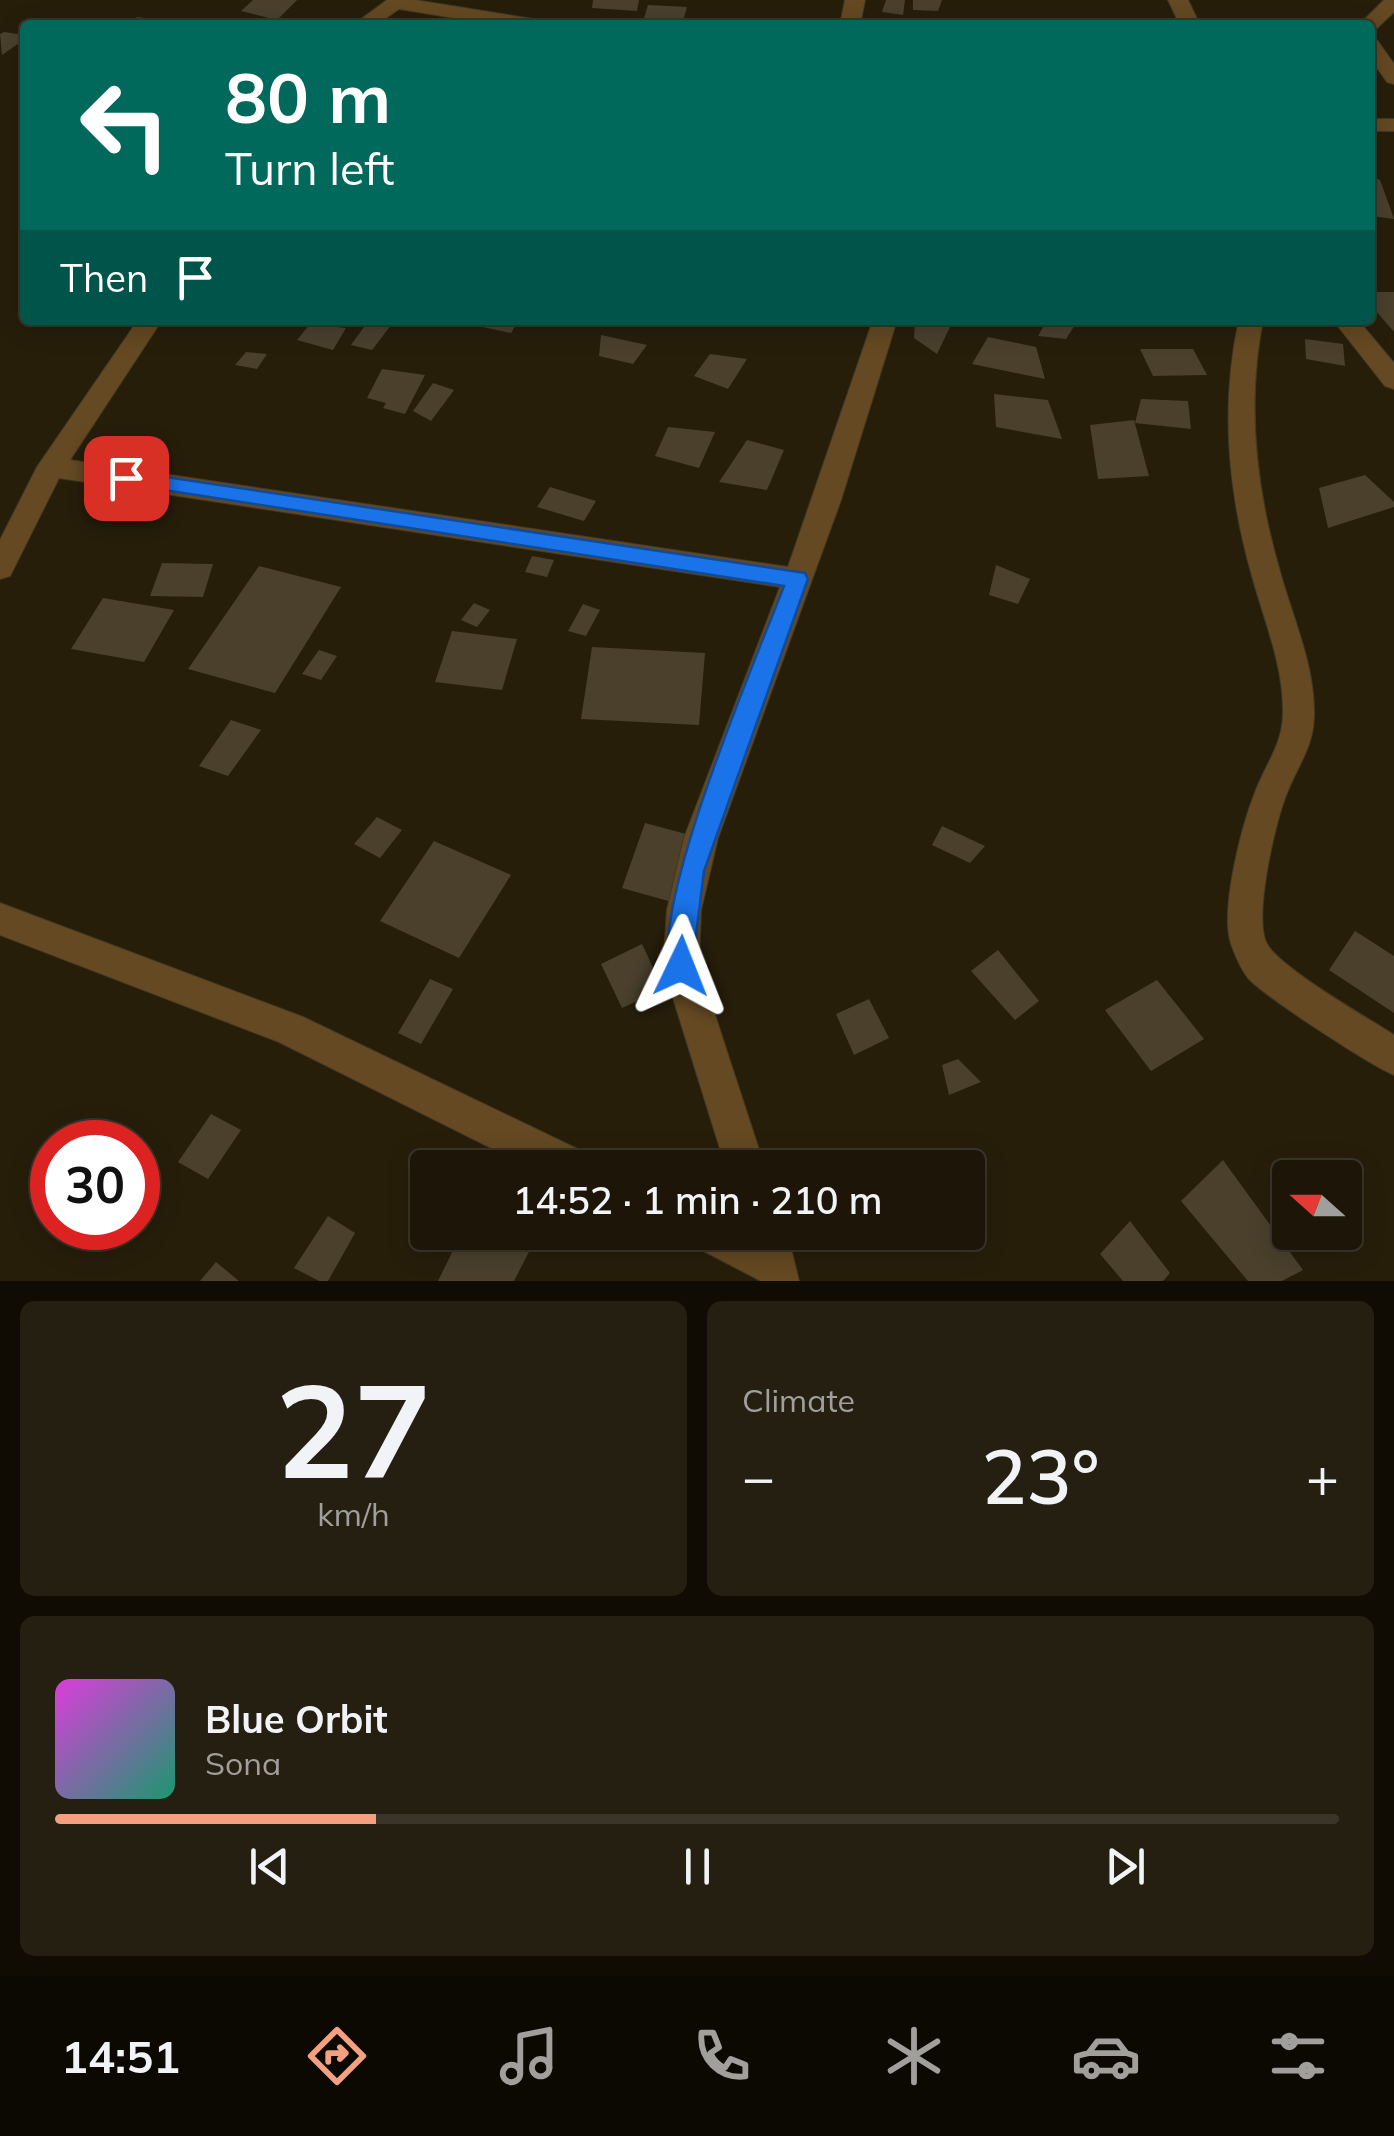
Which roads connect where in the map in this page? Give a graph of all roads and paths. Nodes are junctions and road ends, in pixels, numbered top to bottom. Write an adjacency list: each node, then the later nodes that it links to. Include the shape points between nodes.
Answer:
1 (399, 1): 3 (street); 4 (street)
2 (1394, 1): 5 (street)
3 (370, 20)
4 (506, 20)
5 (1375, 20)
6 (1375, 51): 7 (street)
7 (1394, 78)
8 (147, 325): 13 (street)
9 (883, 325): 15 (street)
10 (1250, 325): 17 (street, via 1242,357 1243,458 1294,672 1298,732 1266,804 1244,925 1262,968)
11 (1349, 325): 12 (street)
12 (1394, 380)
13 (51, 467): 14 (street); 15 (street)
14 (0, 568)
15 (797, 579): 19 (street, via 691,871 680,936 681,966)
16 (0, 919): 18 (street, via 290,1029)
17 (1394, 1057)
18 (537, 1150)
19 (740, 1150)
20 (751, 1250): 21 (street)
21 (775, 1260)

